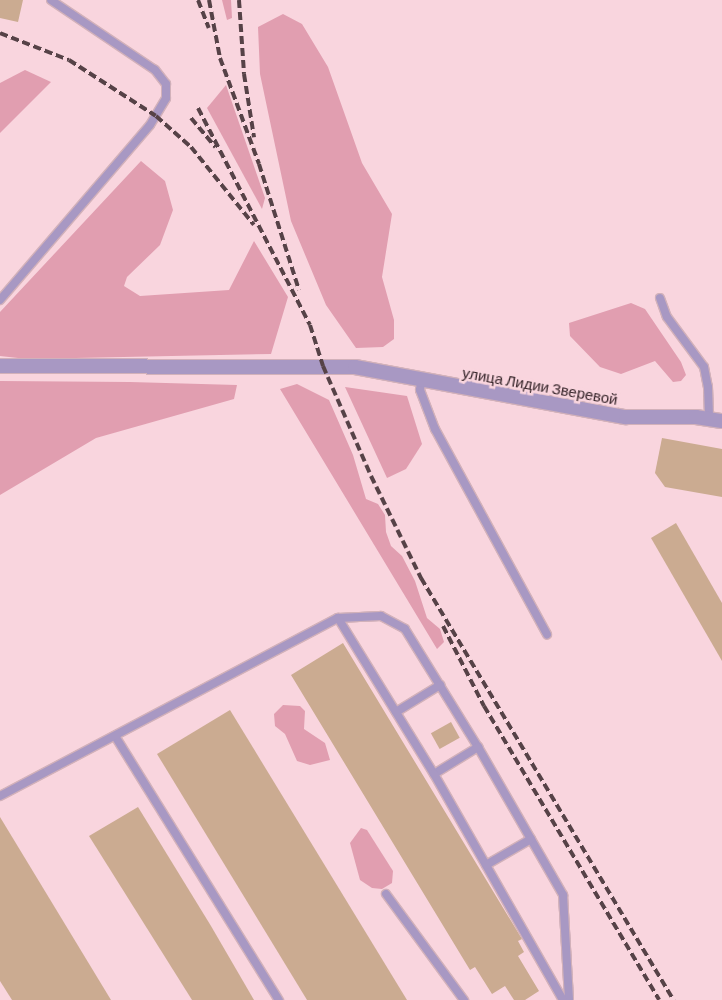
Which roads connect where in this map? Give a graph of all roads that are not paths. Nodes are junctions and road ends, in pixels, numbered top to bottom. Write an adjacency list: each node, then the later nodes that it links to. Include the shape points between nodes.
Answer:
1 (51, 0): 3 (lane, via 155,70 166,84 166,98 150,125)
2 (660, 298): 6 (lane, via 667,317 704,367)
3 (0, 300)
4 (0, 366): 5 (street, улица Лидии Зверевой, via 355,367)
5 (421, 380): 6 (street, улица Лидии Зверевой, via 626,417); 8 (lane, via 420,390 435,429)
6 (716, 420)
7 (338, 618): 9 (lane, via 381,616 395,621 405,629); 10 (lane); 11 (lane)
8 (547, 634)
9 (440, 685): 10 (lane); 12 (lane)
10 (396, 712): 13 (lane)
11 (115, 736): 14 (lane); 18 (lane)
12 (478, 747): 13 (lane); 15 (lane)
13 (434, 774): 16 (lane)
14 (0, 796)
15 (531, 839): 16 (lane); 21 (lane, via 563,895)
16 (486, 865): 20 (lane)
17 (386, 894): 19 (lane)
18 (279, 1000)
19 (464, 1000)
20 (563, 1000)
21 (569, 1000)

